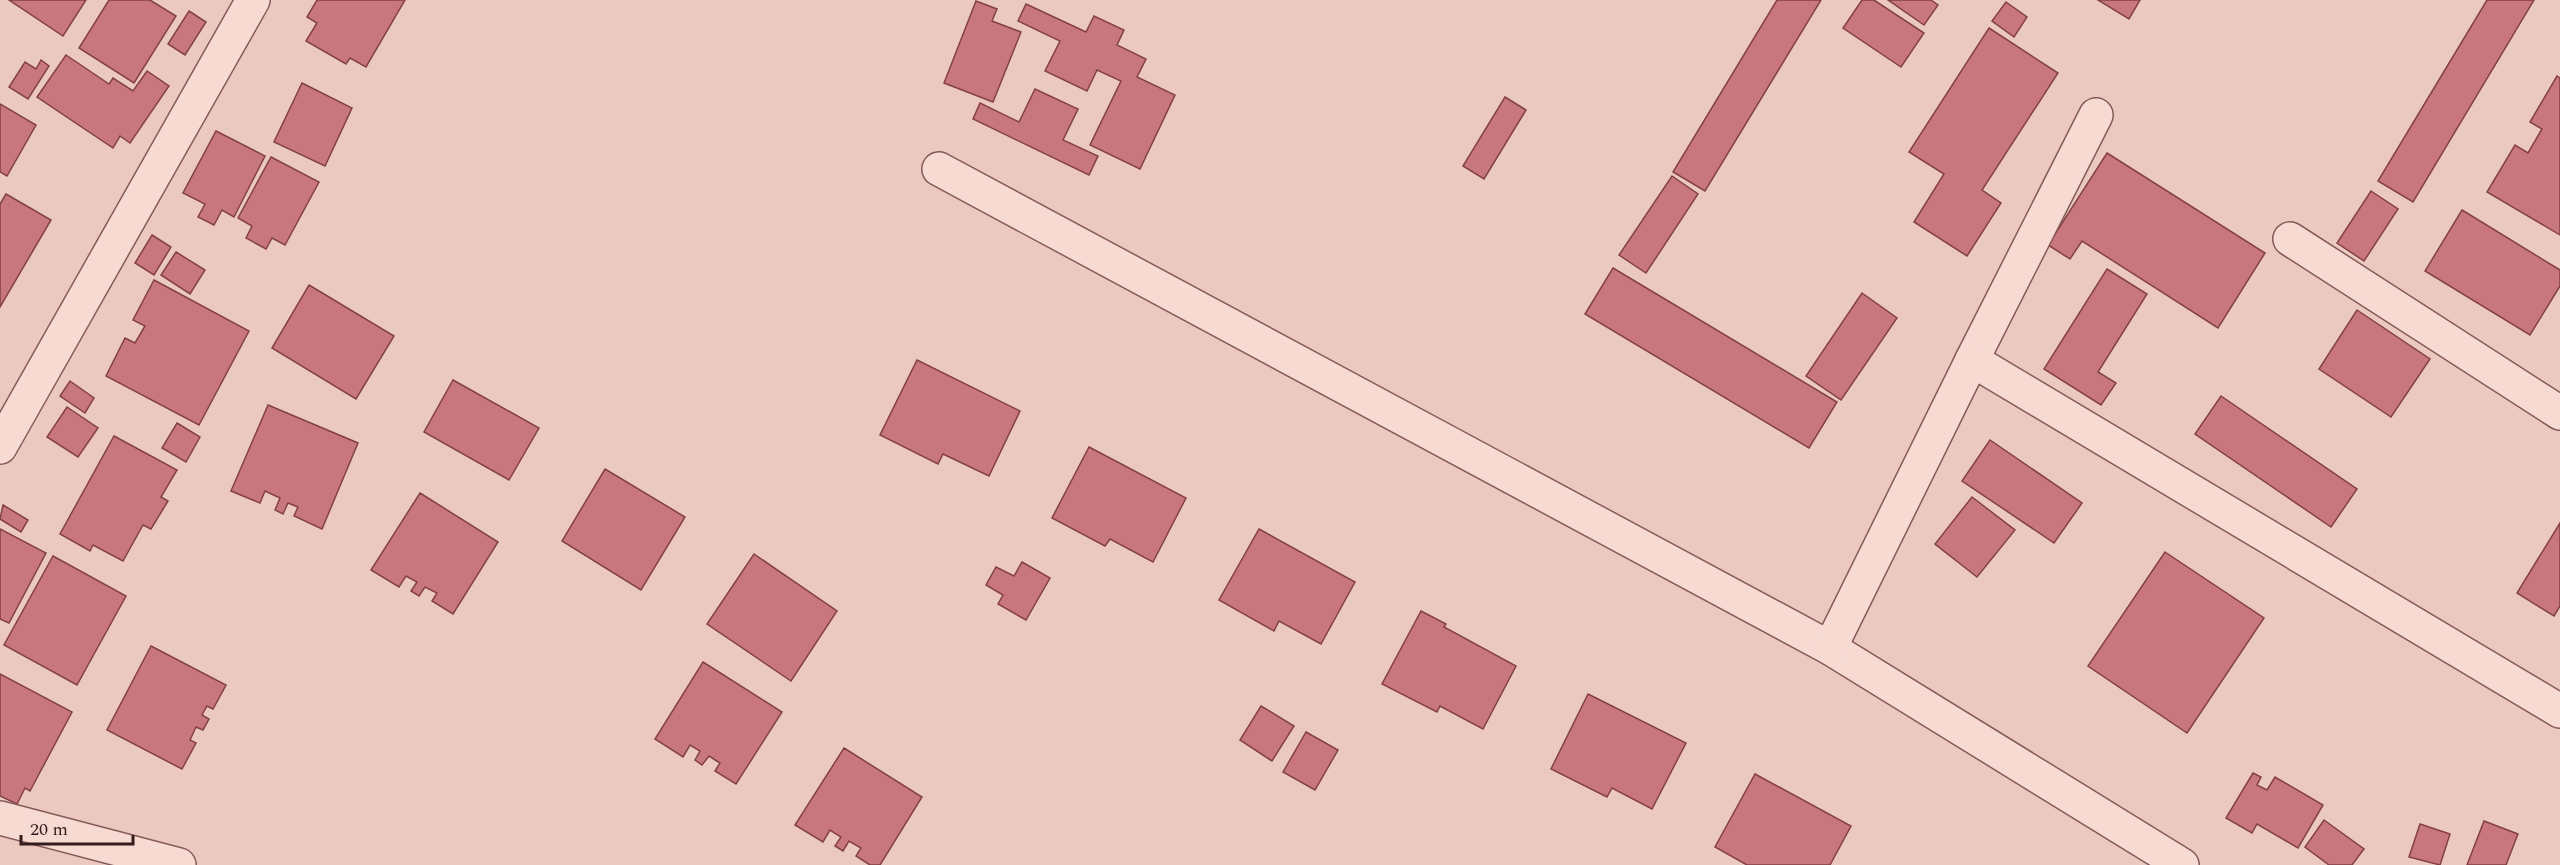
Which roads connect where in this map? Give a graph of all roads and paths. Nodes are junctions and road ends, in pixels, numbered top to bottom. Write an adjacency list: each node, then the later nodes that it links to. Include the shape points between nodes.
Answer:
1 (253, 0): 7 (street)
2 (2096, 115): 5 (street)
3 (939, 169): 8 (street)
4 (2290, 239): 6 (street)
5 (1972, 360): 8 (street); 9 (street)
6 (2560, 413)
7 (0, 447)
8 (1830, 648): 12 (street)
9 (2560, 711)
10 (0, 818): 11 (street)
11 (179, 865)
12 (2182, 865)

